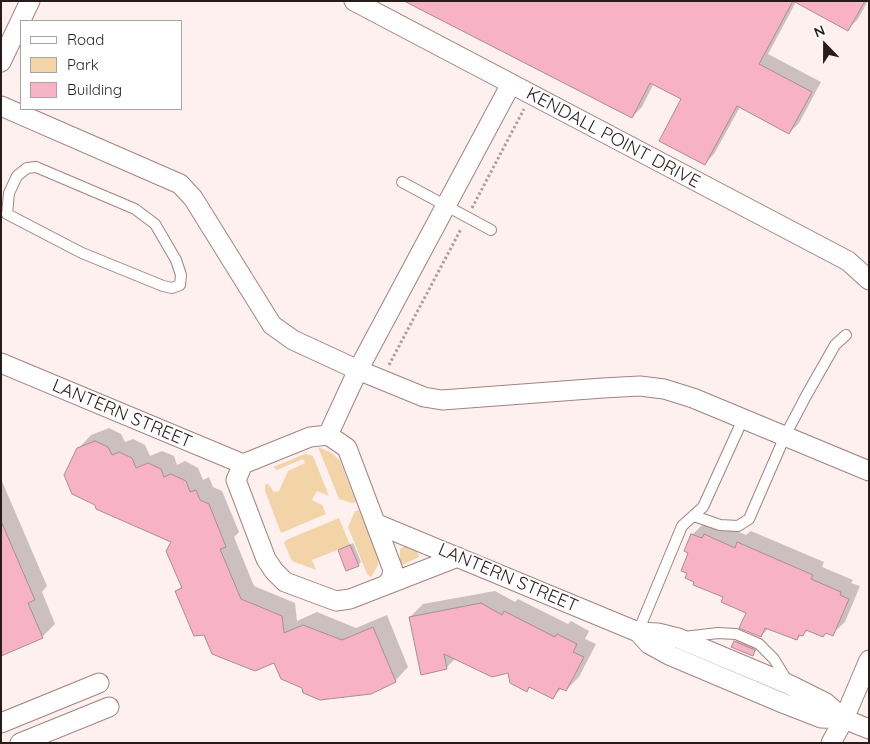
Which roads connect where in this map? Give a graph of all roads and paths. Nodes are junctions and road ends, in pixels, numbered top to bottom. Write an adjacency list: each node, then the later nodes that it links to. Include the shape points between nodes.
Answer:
1 (30, 1): 3 (street)
2 (354, 1): 6 (street, KENDALL POINT DRIVE)
3 (21, 20)
4 (20, 22): 5 (street)
5 (1, 62)
6 (511, 84): 11 (street); 15 (street, KENDALL POINT DRIVE, via 848,261)
7 (1, 106): 19 (street, via 180,184 272,324 293,340)
8 (526, 106): 13 (path)
9 (402, 182): 11 (lane)
10 (1, 204): 12 (lane)
11 (446, 206): 13 (lane); 19 (street)
12 (4, 215): 12 (lane, via 82,253 163,286 172,288 180,285 181,275 176,260 155,224 135,209 36,166 17,176)
13 (467, 217): 14 (lane); 18 (path)
14 (491, 230)
15 (869, 280)
16 (846, 335): 22 (lane, via 835,346)
17 (1, 363): 23 (street, LANTERN STREET)
18 (388, 367)
19 (358, 370): 20 (street, via 424,397 442,400 640,386 664,389); 21 (street)
20 (743, 419): 22 (street); 25 (lane, via 703,507)
21 (328, 435): 23 (street, via 310,437); 26 (street, via 347,448)
22 (785, 436): 24 (street); 25 (lane, via 749,519 738,526 720,525)
23 (243, 464): 28 (street, via 236,480 266,559 286,582 336,601)
24 (869, 471)
25 (694, 516): 29 (lane, via 682,526)
26 (377, 524): 27 (street, LANTERN STREET); 28 (street, via 392,570)
27 (458, 556): 28 (street); 29 (street, LANTERN STREET)
28 (386, 585)
29 (638, 632): 30 (street, LANTERN STREET); 35 (street, LANTERN STREET, via 649,644 669,654 785,704 821,718)
30 (678, 638): 33 (street, LANTERN STREET); 33 (lane, via 736,634 759,644 774,659)
31 (869, 660): 35 (street)
32 (99, 683): 36 (street)
33 (790, 685): 35 (street, LANTERN STREET, via 826,703)
34 (109, 707): 38 (street)
35 (844, 719): 37 (street, LANTERN STREET); 39 (street)
36 (1, 723)
37 (869, 729)
38 (20, 743)
39 (831, 743)

